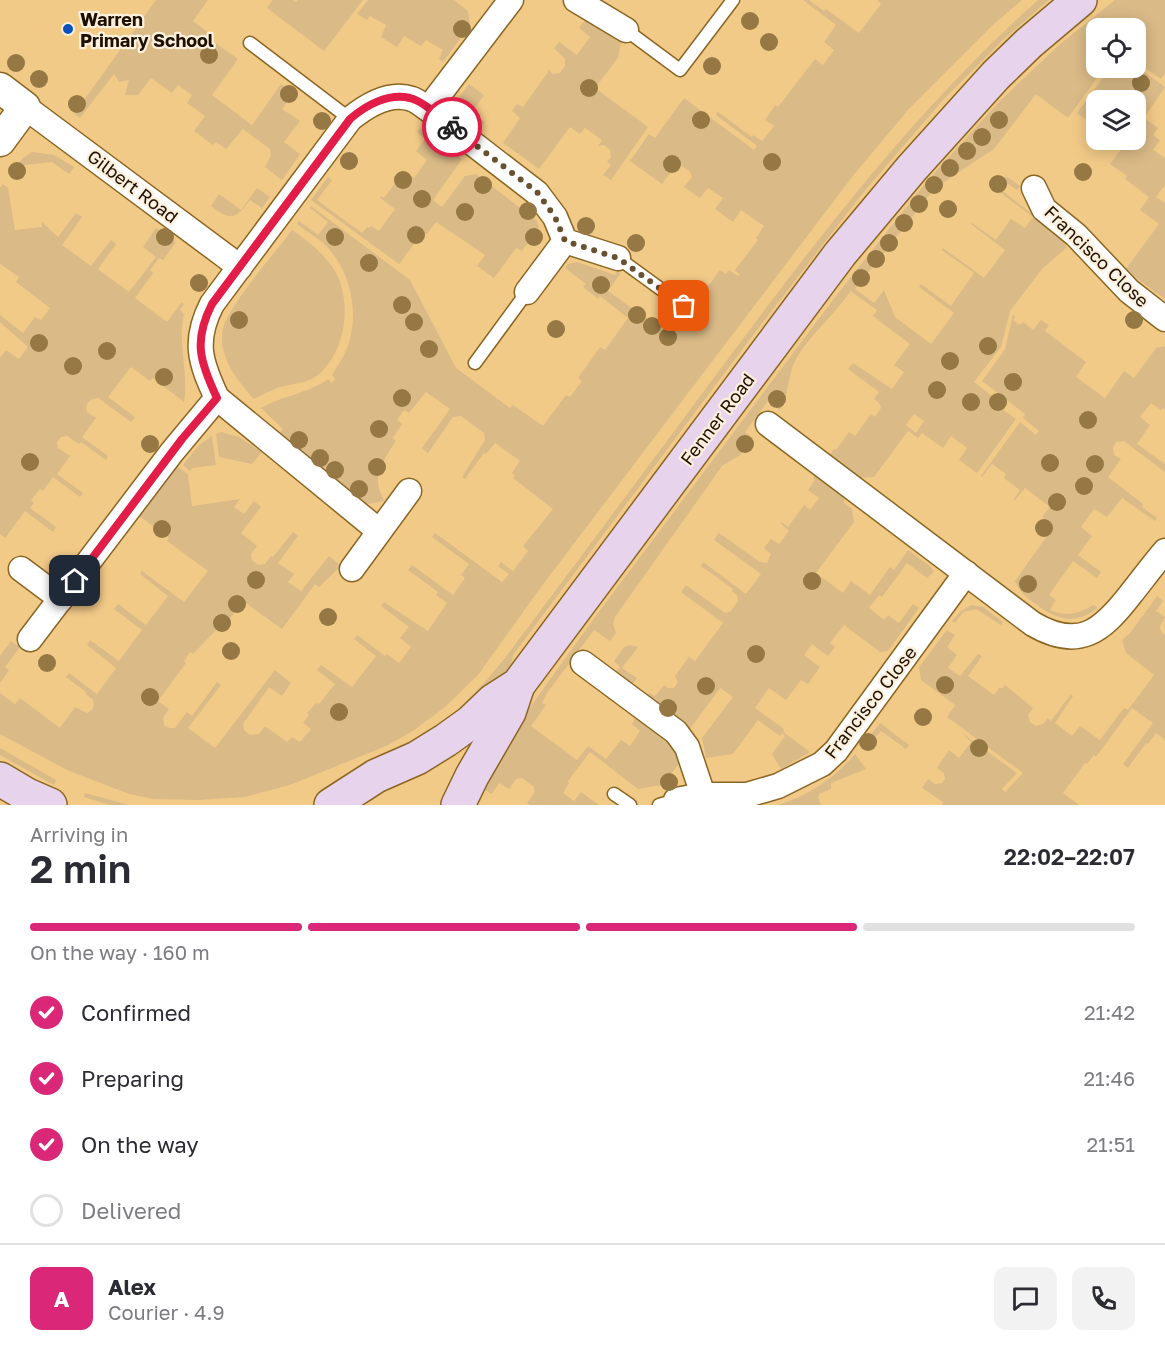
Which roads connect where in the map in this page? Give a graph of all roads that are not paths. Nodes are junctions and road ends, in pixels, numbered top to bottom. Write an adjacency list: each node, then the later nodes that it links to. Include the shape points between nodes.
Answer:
1 (511, 0): 9 (street)
2 (576, 0): 5 (street)
3 (733, 0): 5 (lane, via 680,70)
4 (1080, 0): 31 (main road, Fenner Road, via 996,75 840,254)
5 (626, 30)
6 (250, 43): 10 (lane)
7 (0, 88): 8 (street, Gilbert Road)
8 (25, 106): 11 (street); 15 (street, Gilbert Road)
9 (429, 109): 10 (street, via 411,99 395,98 378,101); 13 (street, via 537,192 555,217)
10 (350, 119): 15 (street)
11 (0, 141)
12 (1034, 188): 18 (street, Francisco Close, via 1044,209)
13 (565, 241): 14 (street); 16 (street)
14 (618, 258): 17 (lane)
15 (240, 267): 20 (street, via 212,304 200,333 204,370)
16 (527, 292): 19 (lane)
17 (684, 306)
18 (1165, 319)
19 (475, 363)
20 (217, 398): 23 (street); 28 (street)
21 (768, 424): 27 (street)
22 (409, 491): 23 (street)
23 (379, 531): 26 (street)
24 (1165, 551): 27 (street, via 1111,619 1098,630 1082,635 1044,630)
25 (21, 569): 28 (street)
26 (352, 569)
27 (966, 573): 35 (street, Francisco Close, via 836,751 805,774)
28 (61, 599): 29 (street)
29 (30, 639)
30 (583, 663): 34 (street, via 676,732 687,747)
31 (518, 685): 38 (main road, Fenner Road, via 441,743 376,776); 41 (main road, via 509,712)
32 (0, 779): 37 (main road)
33 (615, 794): 42 (lane)
34 (702, 795): 35 (street, Francisco Close); 36 (street, Francisco Close)
35 (747, 800)
36 (667, 802)
37 (50, 805)
38 (331, 805)
39 (336, 805): 40 (main road)
40 (372, 805)
41 (458, 805)
42 (630, 805)

